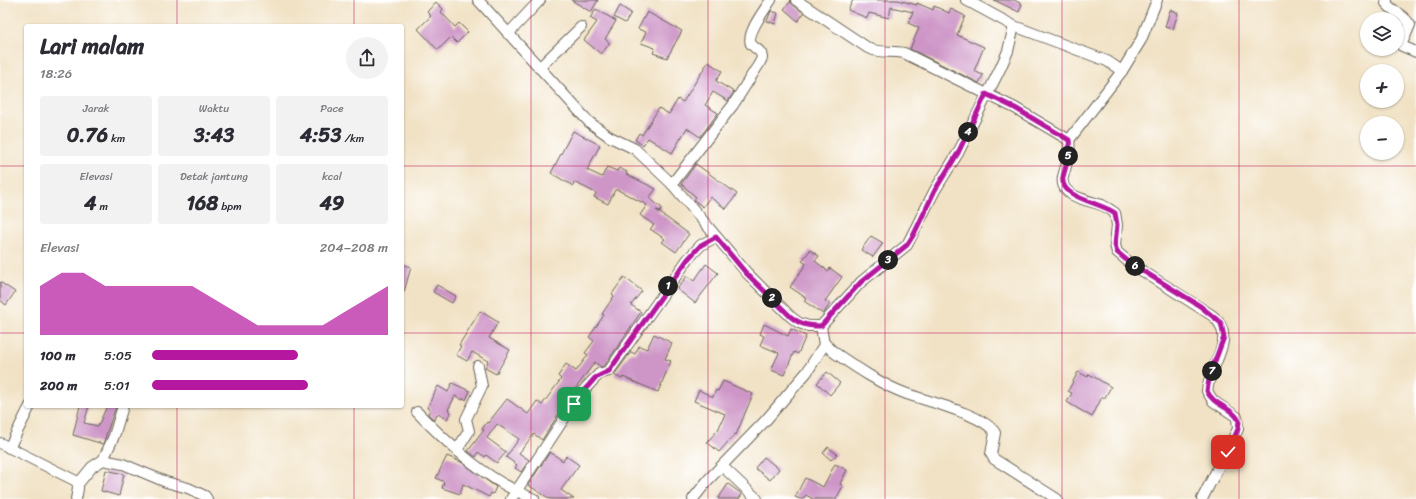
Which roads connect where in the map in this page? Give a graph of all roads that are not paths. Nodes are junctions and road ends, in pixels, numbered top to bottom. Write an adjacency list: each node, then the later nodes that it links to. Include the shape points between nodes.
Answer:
1 (478, 0): 10 (street)
2 (540, 0): 10 (street)
3 (771, 0): 16 (street, via 755,25 750,40 761,52 759,64 733,105)
4 (796, 0): 14 (street, via 868,48 904,53)
5 (966, 0): 8 (street)
6 (1157, 0): 13 (street, via 1141,40)
7 (1387, 0): 11 (street, via 1389,7 1410,25 1402,46)
8 (1014, 26): 13 (street, via 1108,61); 14 (street, via 1008,51)
9 (581, 27): 12 (street)
10 (508, 34): 12 (street)
11 (1416, 52)
12 (540, 68): 16 (street, via 588,122 610,137 635,149)
13 (1122, 71): 15 (street)
14 (986, 94): 15 (street); 18 (street, via 958,153 924,210 907,245 861,282)
15 (1069, 140): 36 (street, via 1062,183 1066,190 1076,197 1115,213 1117,252 1213,316 1224,330 1223,342 1210,374 1207,391 1213,401 1237,417 1238,429)
16 (672, 184): 17 (street)
17 (716, 237): 18 (street, via 746,273 791,317 808,326); 29 (street, via 701,245 688,259 609,371 599,374 582,393)
18 (821, 326): 19 (street)
19 (824, 343): 27 (street, via 806,372 766,420); 35 (street, via 843,358 889,386 986,424 995,433 991,454 994,459)
20 (478, 366): 25 (street, via 482,386 466,419 470,428 469,433)
21 (29, 408): 24 (street)
22 (121, 408): 26 (street)
23 (418, 412): 25 (street)
24 (5, 446): 28 (street, via 26,454)
25 (457, 450): 29 (street)
26 (104, 460): 28 (street, via 92,467); 31 (street, via 123,464 188,488)
27 (722, 466): 33 (street); 34 (street)
28 (78, 484): 30 (street)
29 (513, 496): 32 (street)
30 (76, 499)
31 (207, 499)
32 (534, 499)
33 (693, 499)
34 (757, 499)
35 (1057, 499)
36 (1202, 499)

